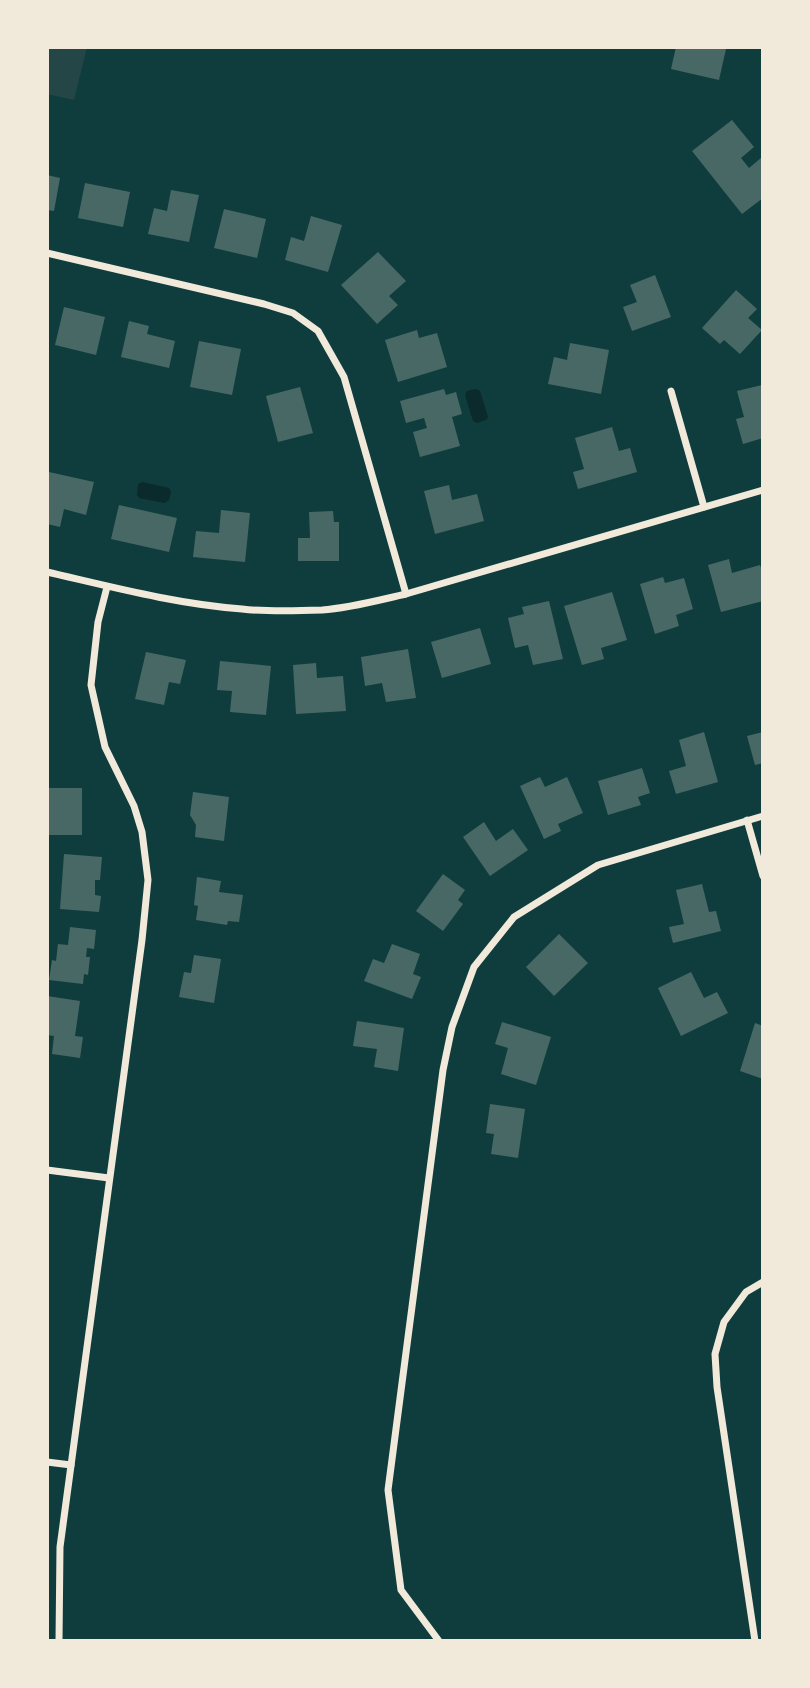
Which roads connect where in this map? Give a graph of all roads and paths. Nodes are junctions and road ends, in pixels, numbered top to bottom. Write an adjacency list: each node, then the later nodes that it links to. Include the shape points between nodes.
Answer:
1 (47, 253): 7 (street, via 264,304 293,313 318,331 344,377)
2 (671, 391): 4 (street)
3 (763, 490): 4 (street)
4 (704, 507): 7 (street)
5 (47, 572): 6 (street)
6 (107, 587): 7 (street, via 244,610 325,610); 12 (street, via 98,622 92,685 105,747 142,832 148,880)
7 (407, 594)
8 (763, 816): 9 (street)
9 (747, 820): 10 (street); 17 (street, via 598,865 514,917 474,967 452,1027 443,1070 388,1490 401,1590)
10 (763, 876)
11 (47, 1170): 12 (street)
12 (109, 1178): 15 (street)
13 (763, 1282): 18 (street, via 746,1292 724,1322 715,1354)
14 (47, 1462): 15 (street)
15 (71, 1465): 16 (street, via 60,1547)
16 (59, 1641)
17 (439, 1641)
18 (755, 1641)

